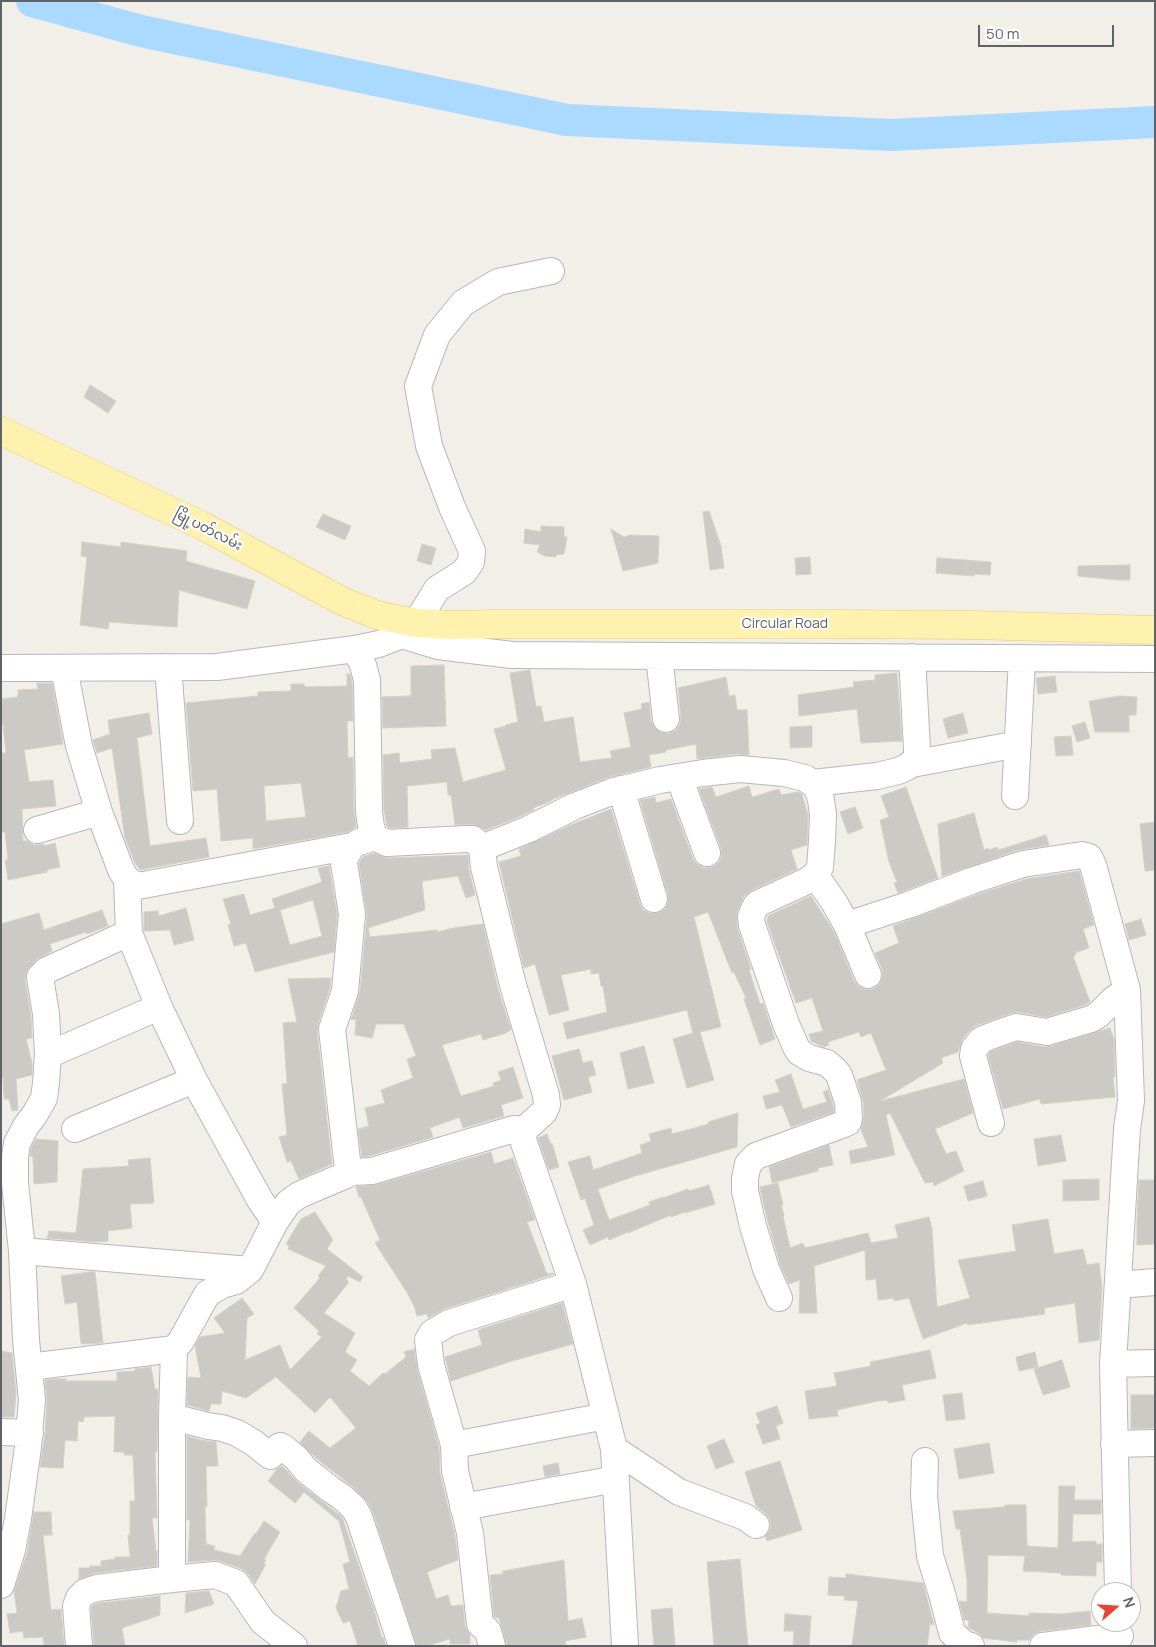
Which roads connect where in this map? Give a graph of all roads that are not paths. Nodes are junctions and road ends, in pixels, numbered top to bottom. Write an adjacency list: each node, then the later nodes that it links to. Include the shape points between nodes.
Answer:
1 (551, 271): 3 (street, via 498,282 463,303 437,336 418,386 429,446 472,550 471,562 464,572 437,589)
2 (1, 431): 3 (main road, မြို့ပတ်လမ်း, via 203,526 342,601)
3 (409, 629): 4 (main road, Circular Road, via 452,625 590,624 960,625); 5 (street, via 379,644); 6 (street, via 438,646 512,655)
4 (1155, 630)
5 (355, 649): 10 (street, via 217,667); 23 (street, via 367,680 371,827)
6 (659, 656): 7 (street); 13 (street)
7 (912, 657): 8 (street); 15 (street, via 917,749 917,758)
8 (1022, 658): 9 (street); 14 (street)
9 (1155, 659)
10 (168, 667): 12 (street); 21 (street)
11 (1, 668): 12 (street)
12 (64, 668): 20 (street, via 78,746)
13 (666, 719)
14 (1018, 744): 15 (street); 19 (street)
15 (912, 764): 17 (street, via 877,776)
16 (679, 777): 17 (street, via 740,770 784,773); 18 (street); 25 (street)
17 (812, 782): 26 (street, via 817,787 822,814 820,867)
18 (621, 789): 24 (street); 28 (street)
19 (1015, 796)
20 (99, 812): 22 (street); 27 (street)
21 (180, 821)
22 (38, 830)
23 (363, 842): 24 (street, via 473,839); 27 (street, via 138,886); 39 (street, via 345,856 352,914 345,991 332,1029 348,1161)
24 (482, 848): 38 (street, via 513,985 546,1095 544,1112)
25 (707, 853)
26 (815, 876): 29 (street); 46 (street, via 757,904 752,917 754,932 796,1047 809,1058 827,1063 835,1070 844,1089 849,1112 848,1122 756,1156 748,1164 745,1191 752,1226)
27 (127, 880): 30 (street)
28 (654, 899)
29 (847, 925): 31 (street); 32 (street, via 1023,864 1082,855 1089,857 1093,865)
30 (129, 933): 33 (street); 34 (street, via 47,970 40,977)
31 (868, 975)
32 (1126, 990): 36 (street, via 1092,1019 1046,1032 1016,1027 981,1040 973,1056); 45 (street, via 1131,1101)
33 (158, 1007): 34 (street); 35 (street)
34 (48, 1055): 41 (street, via 44,1098 17,1143 15,1156)
35 (194, 1080): 37 (street); 40 (street)
36 (991, 1122)
37 (75, 1129)
38 (524, 1130): 39 (street); 44 (street, via 523,1140)
39 (346, 1175): 40 (street, via 293,1198)
40 (275, 1222): 42 (street)
41 (22, 1251): 42 (street); 50 (street)
42 (250, 1270): 47 (street, via 236,1281 207,1294)
43 (1155, 1282): 45 (street)
44 (573, 1284): 51 (street); 57 (street, via 449,1323 432,1333 428,1340 431,1365)
45 (1118, 1286): 48 (street)
46 (778, 1298)
47 (174, 1349): 50 (street); 52 (street)
48 (1113, 1364): 49 (street); 56 (street)
49 (1155, 1364)
50 (29, 1367): 54 (street)
51 (606, 1416): 57 (street); 58 (street)
52 (172, 1417): 63 (street); 69 (street, via 237,1433 270,1456 280,1446 330,1490 342,1496 359,1517)
53 (1, 1432): 54 (street)
54 (30, 1433): 65 (street, via 12,1550)
55 (1155, 1443): 56 (street)
56 (1114, 1444): 64 (street)
57 (454, 1445): 61 (street, via 454,1471)
58 (614, 1449): 60 (street); 62 (street, via 679,1492 744,1517)
59 (925, 1461): 72 (street, via 924,1496 930,1556 952,1633)
60 (616, 1480): 61 (street); 71 (street)
61 (463, 1507): 70 (street, via 470,1533 480,1624 488,1631)
62 (756, 1525)
63 (172, 1579): 67 (street, via 85,1592 76,1606); 68 (street, via 215,1575 236,1583 263,1622)
64 (1118, 1582)
65 (1, 1585)
66 (1120, 1635): 73 (street)
67 (80, 1646)
68 (294, 1646)
69 (402, 1646)
70 (492, 1646)
71 (625, 1646)
72 (971, 1646)
73 (1043, 1646)

